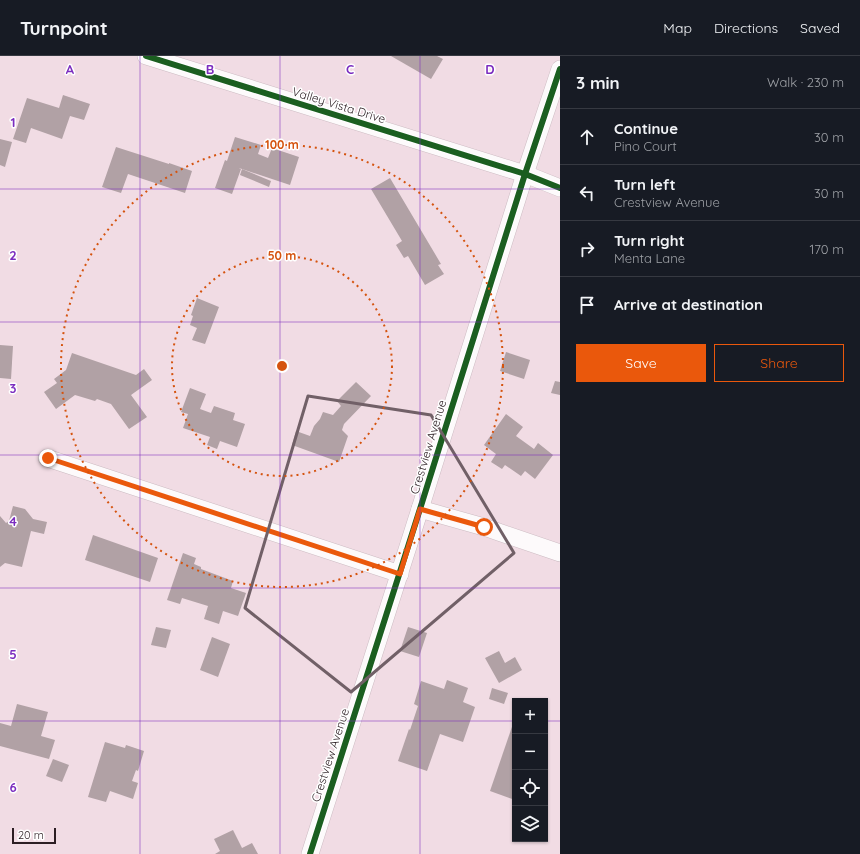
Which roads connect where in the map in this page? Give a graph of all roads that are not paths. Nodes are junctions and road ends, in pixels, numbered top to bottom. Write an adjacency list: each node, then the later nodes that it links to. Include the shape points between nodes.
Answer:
1 (146, 56): 3 (street, Valley Vista Drive)
2 (560, 69): 3 (street, Crestview Avenue)
3 (525, 174): 4 (street, Valley Vista Drive); 6 (street, Crestview Avenue)
4 (560, 188)
5 (48, 458): 8 (street)
6 (420, 509): 7 (street, via 484,527); 8 (street, Crestview Avenue)
7 (560, 553)
8 (400, 574): 9 (street, Crestview Avenue)
9 (310, 854)

